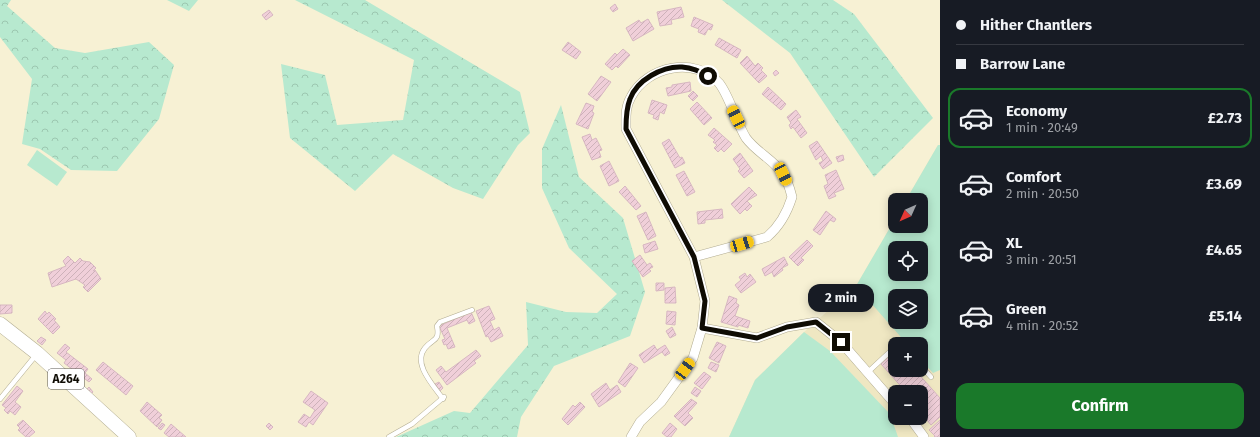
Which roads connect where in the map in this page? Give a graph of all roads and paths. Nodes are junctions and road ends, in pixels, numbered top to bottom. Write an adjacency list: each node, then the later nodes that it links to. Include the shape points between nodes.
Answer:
1 (694, 257): 1 (street, via 626,129 626,110 630,97 639,85 664,70 681,67 696,69 719,84 747,139 783,174 792,197 783,219 767,236); 4 (street, via 705,301)
2 (472, 310): 14 (lane, via 440,322 437,326 439,335 423,352 421,361 425,373 443,398 412,424)
3 (0, 324): 5 (main road, A264)
4 (702, 328): 7 (street, via 757,338 787,327 816,322 841,342); 15 (street, via 693,358 661,402 640,422)
5 (37, 353): 11 (lane); 13 (main road, A264)
6 (888, 354): 7 (lane)
7 (867, 373): 10 (street)
8 (928, 374): 9 (lane)
9 (931, 377)
10 (888, 396)
11 (0, 399)
12 (915, 425): 16 (street)
13 (129, 437)
14 (388, 437)
15 (631, 437)
16 (924, 437)

